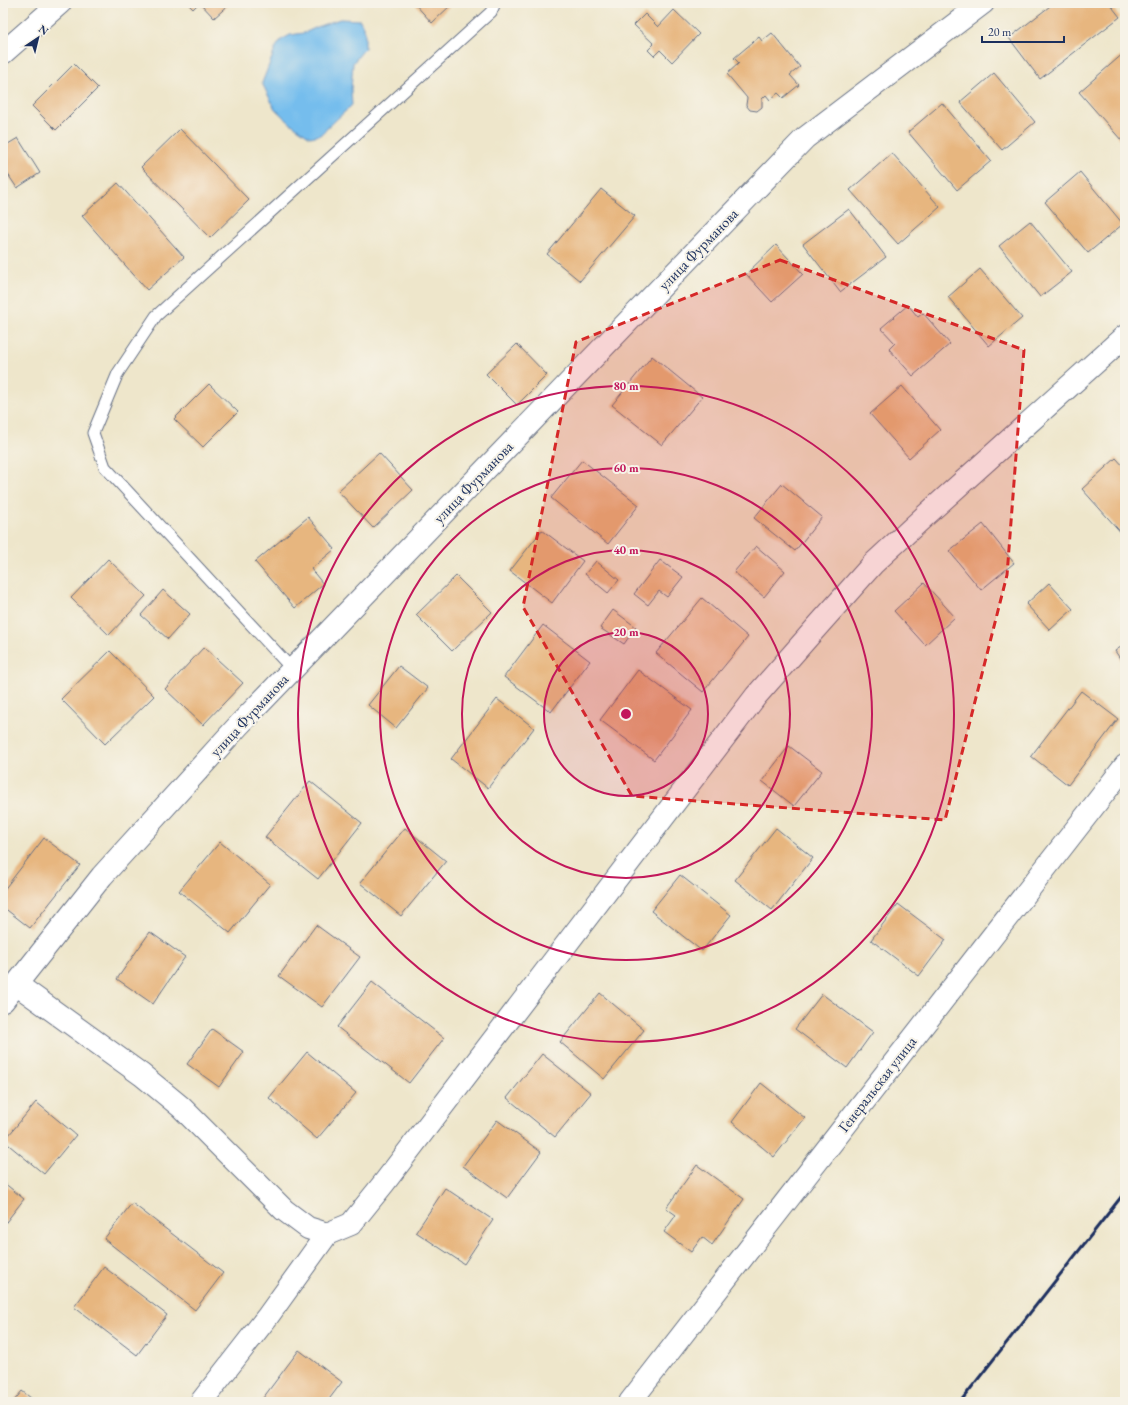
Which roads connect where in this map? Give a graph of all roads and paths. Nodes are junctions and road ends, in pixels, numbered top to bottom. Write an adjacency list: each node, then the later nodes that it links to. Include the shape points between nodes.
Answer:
1 (60, 3): 4 (street)
2 (495, 3): 6 (lane, via 491,12 156,316 118,373 93,433 105,467)
3 (983, 3): 6 (street, улица Фурманова, via 806,138)
4 (3, 53)
5 (1125, 336): 10 (street, via 884,554 814,628 756,696 351,1224)
6 (292, 669): 8 (street, улица Фурманова, via 102,876)
7 (1125, 766): 12 (street, Генеральская улица)
8 (16, 984): 9 (street, улица Фурманова); 10 (street, via 142,1075 181,1107 284,1210 308,1228)
9 (3, 1001)
10 (328, 1234): 11 (street)
11 (201, 1402)
12 (630, 1402)

